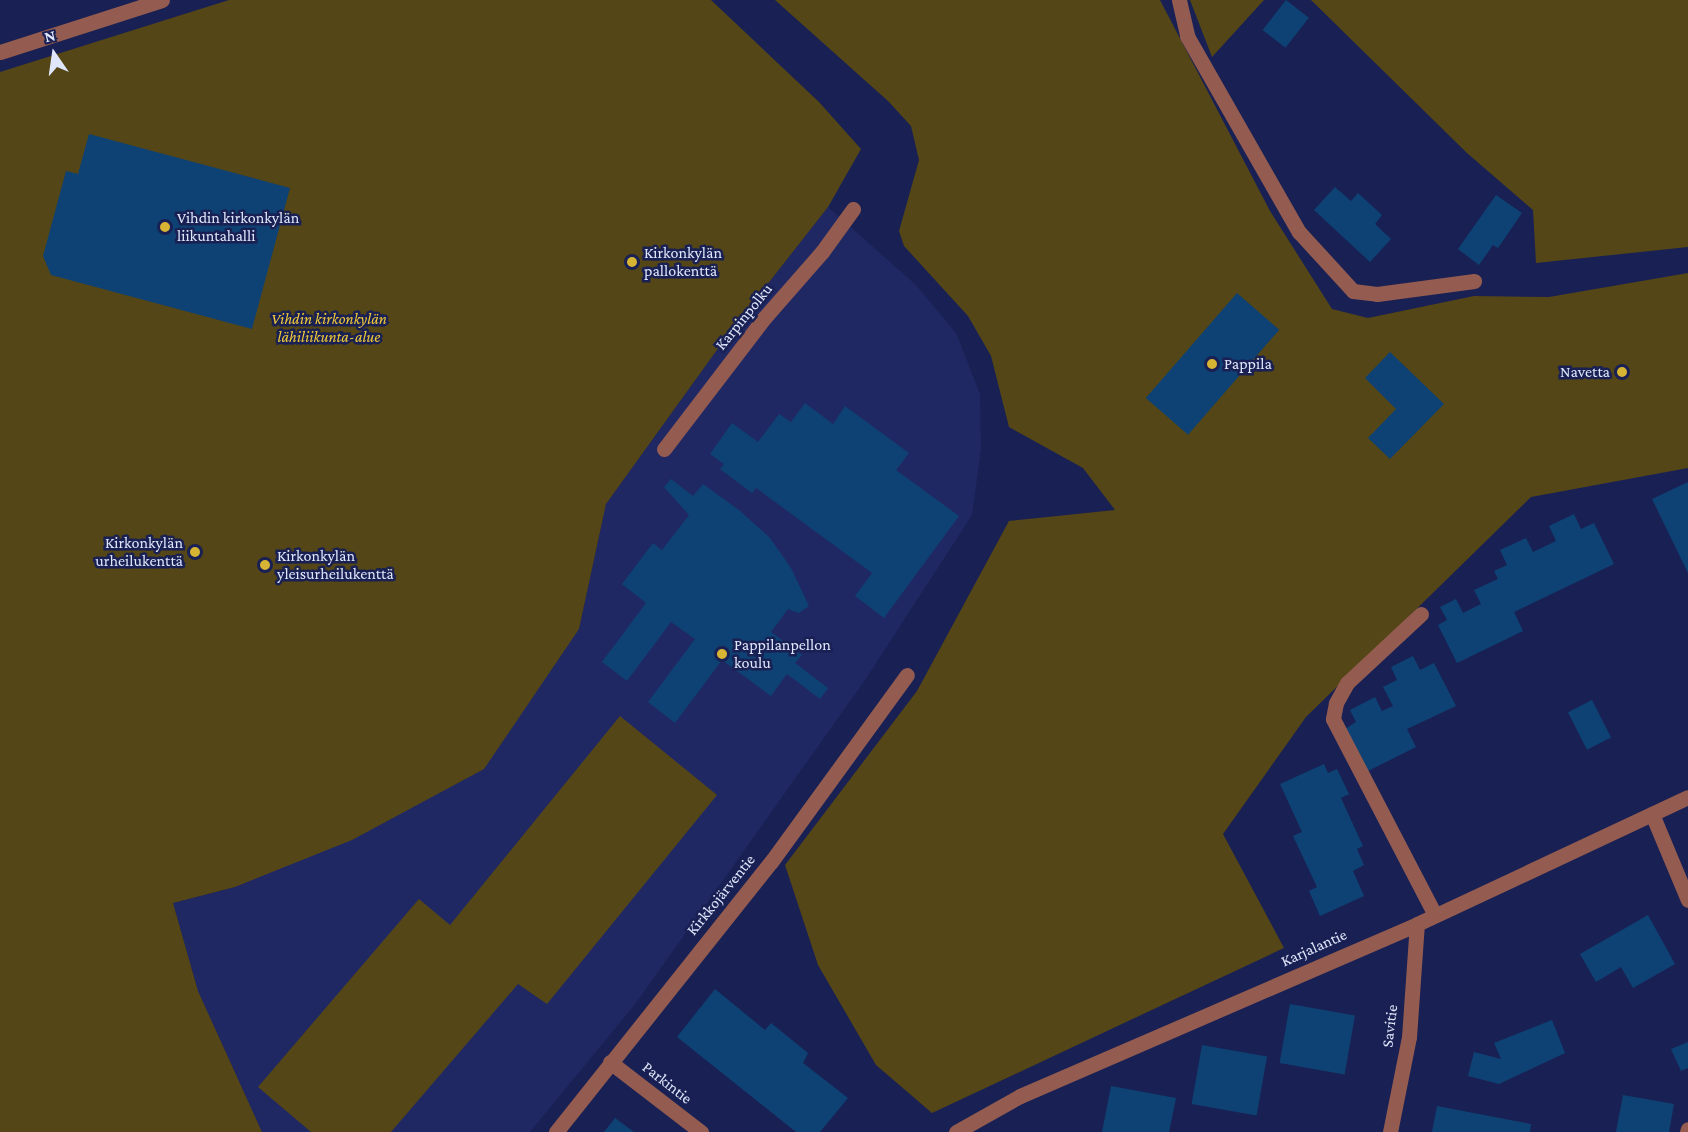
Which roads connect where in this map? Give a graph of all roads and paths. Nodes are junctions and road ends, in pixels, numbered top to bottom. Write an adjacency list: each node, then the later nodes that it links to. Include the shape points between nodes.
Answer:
1 (162, 0): 3 (street)
2 (1179, 0): 5 (street, via 1187,36 1299,232 1353,291 1377,294)
3 (0, 52)
4 (853, 209): 6 (street, Karpinpolku)
5 (1474, 281)
6 (664, 449)
7 (1421, 614): 12 (street, via 1347,683 1336,703 1333,719)
8 (907, 675): 14 (street, Kirkkojärventie, via 771,862)
9 (1688, 797): 10 (street, Karjalantie)
10 (1652, 814): 11 (street); 12 (street, Karjalantie)
11 (1688, 900)
12 (1435, 915): 13 (street, Karjalantie)
13 (1417, 924): 17 (street, Karjalantie, via 1020,1096); 18 (street, Savitie, via 1409,1037)
14 (610, 1062): 15 (street, Kirkkojärventie); 16 (street, Parkintie)
15 (556, 1132)
16 (701, 1132)
17 (956, 1132)
18 (1390, 1132)

